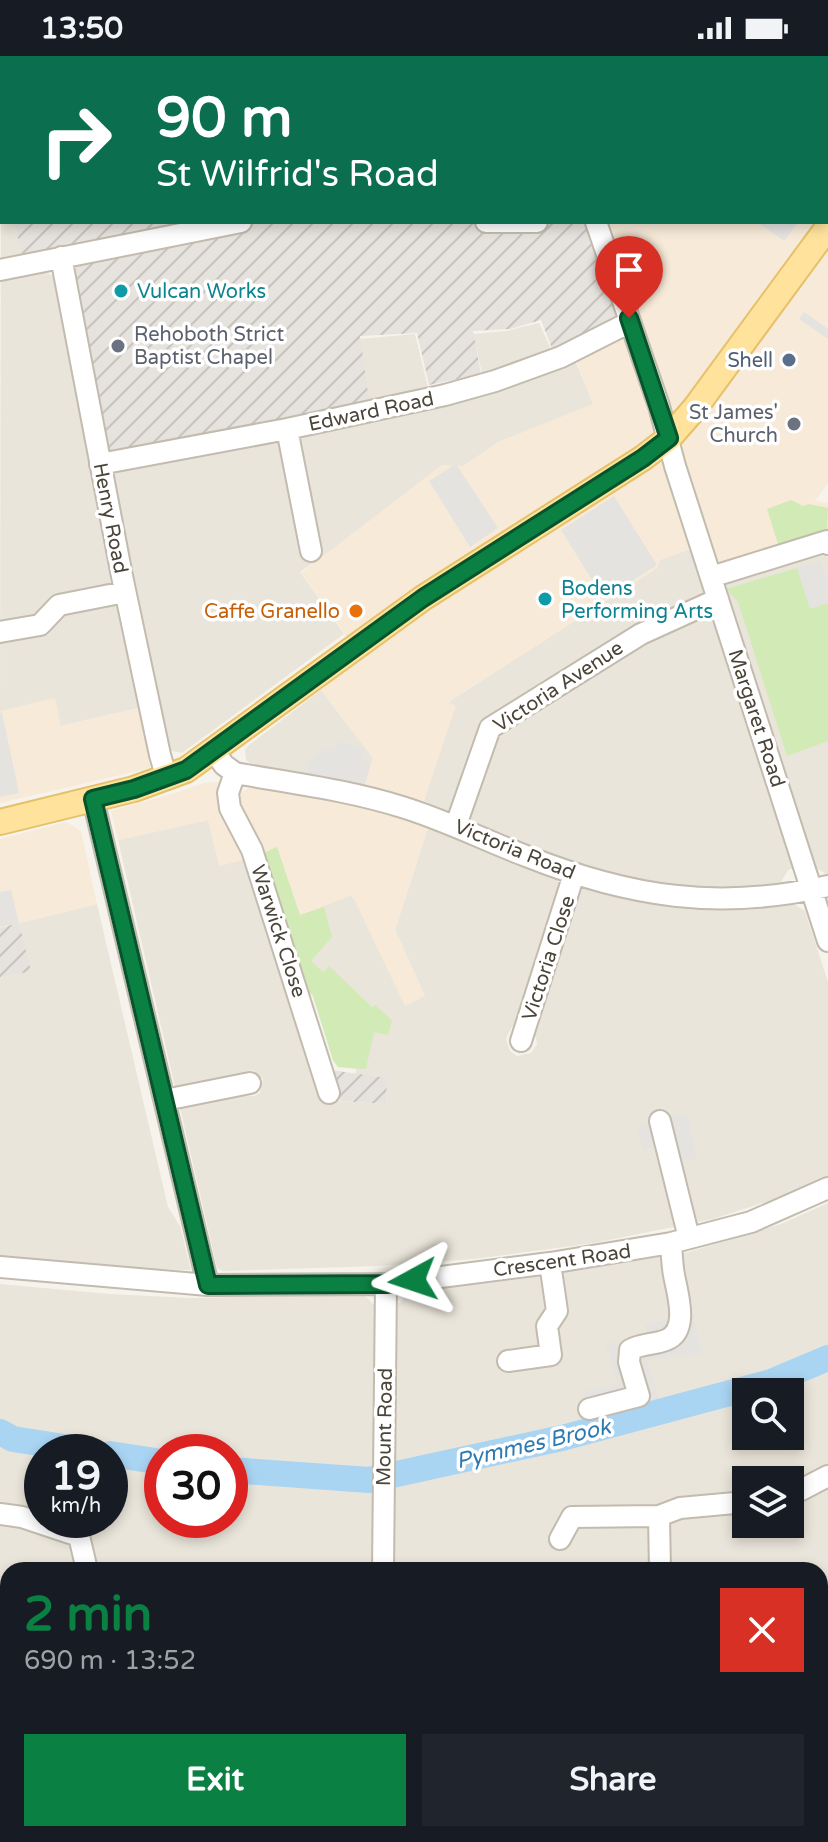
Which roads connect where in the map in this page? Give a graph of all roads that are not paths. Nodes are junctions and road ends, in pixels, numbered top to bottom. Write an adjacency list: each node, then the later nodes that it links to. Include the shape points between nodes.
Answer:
1 (231, 224): 4 (street)
2 (597, 224): 6 (street, Margaret Road)
3 (828, 227): 8 (main road)
4 (61, 257): 5 (street); 9 (street, Henry Road)
5 (0, 270)
6 (630, 322): 7 (street, Edward Road, via 561,357 495,381); 8 (street, Margaret Road)
7 (287, 429): 9 (street, Edward Road); 11 (street)
8 (669, 438): 12 (street, Margaret Road); 16 (main road, via 423,598)
9 (100, 464): 13 (street, Henry Road)
10 (828, 544): 12 (street)
11 (311, 551)
12 (711, 577): 14 (street, Margaret Road)
13 (125, 592): 15 (street, via 59,605 40,625); 18 (street, Henry Road)
14 (718, 599): 21 (street, Victoria Avenue, via 602,655 490,728); 23 (street, Margaret Road)
15 (0, 632)
16 (214, 751): 17 (street); 18 (main road)
17 (235, 773): 21 (street, Victoria Road, via 366,796); 27 (street, Warwick Close, via 228,793 230,808 252,850)
18 (167, 779): 19 (main road)
19 (93, 799): 20 (main road); 28 (street)
20 (0, 822)
21 (456, 825): 22 (street, Victoria Road)
22 (574, 874): 23 (street, Victoria Road, via 617,887 709,899 741,900); 25 (street, Victoria Close)
23 (820, 888): 24 (street, Margaret Road)
24 (828, 941)
25 (521, 1041)
26 (250, 1083): 28 (street)
27 (329, 1093)
28 (165, 1100): 35 (street)
29 (660, 1121): 31 (street)
30 (828, 1188): 31 (street, Crescent Road, via 751,1222)
31 (680, 1241): 32 (street, Crescent Road); 37 (street, via 674,1275 681,1303 676,1331 669,1339 630,1350 639,1396)
32 (550, 1263): 34 (street, Crescent Road); 36 (street, via 557,1311 547,1326 551,1355)
33 (0, 1267): 35 (street, Crescent Road)
34 (386, 1284): 35 (street, Crescent Road); 45 (street, Mount Road)
35 (208, 1285)
36 (508, 1361)
37 (589, 1409)
38 (828, 1476): 39 (street)
39 (804, 1488)
40 (732, 1503): 42 (street, via 680,1508)
41 (0, 1514): 44 (street, via 79,1536)
42 (659, 1516): 43 (street, via 572,1517); 46 (street)
43 (560, 1539)
44 (85, 1562)
45 (383, 1562)
46 (660, 1562)

